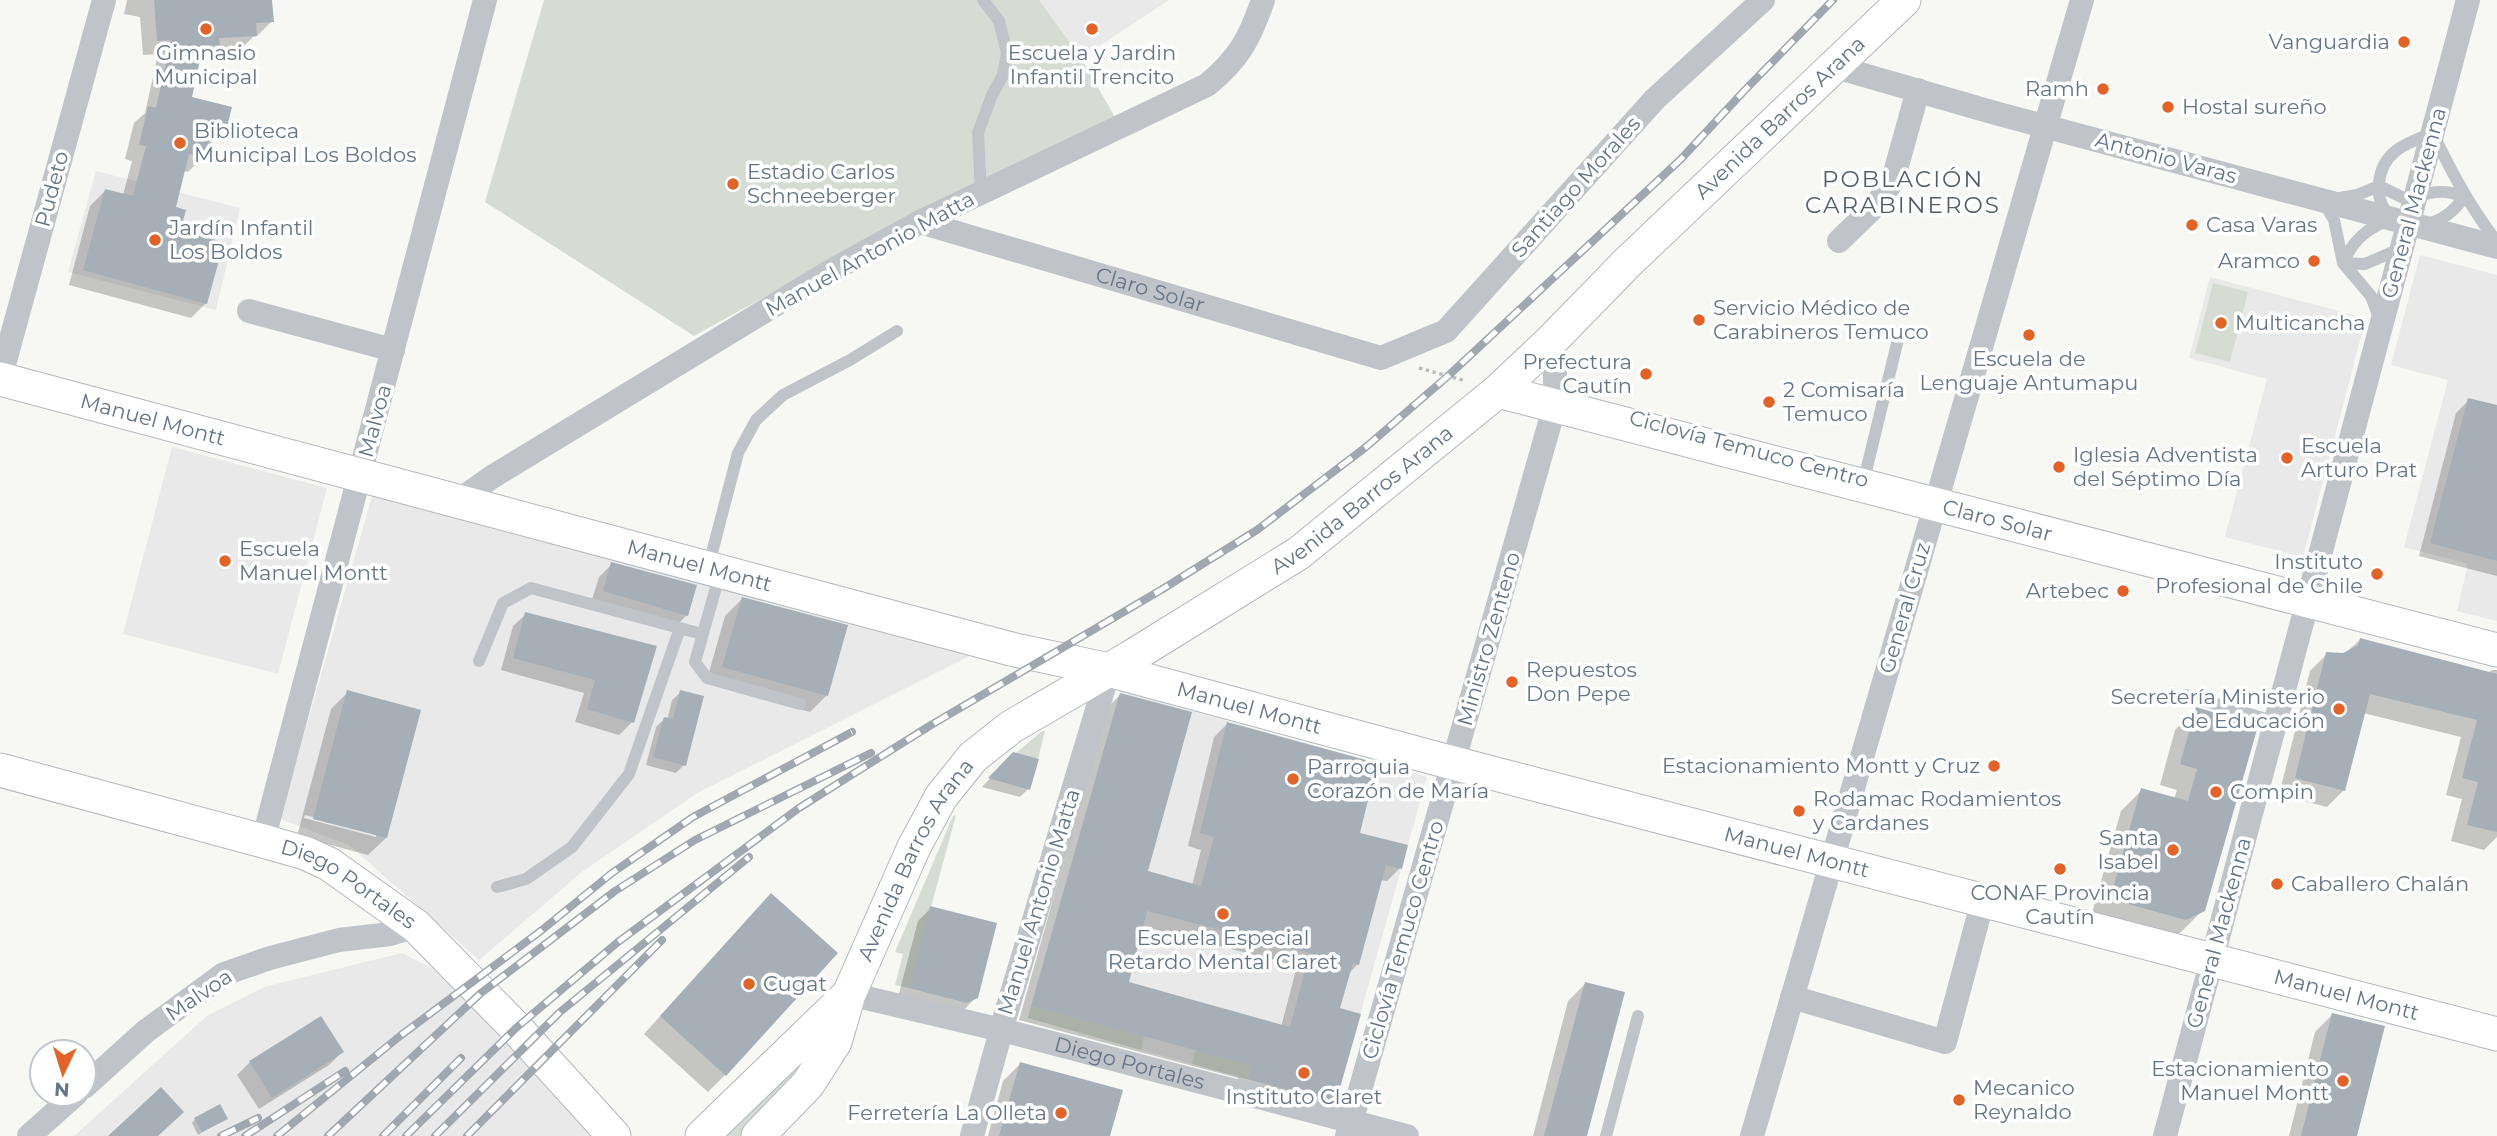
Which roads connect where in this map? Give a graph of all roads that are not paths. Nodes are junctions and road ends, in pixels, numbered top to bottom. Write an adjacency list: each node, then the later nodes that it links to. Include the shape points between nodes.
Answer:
1 (104, 0): 30 (street, Pudeto)
2 (983, 0): 14 (lane, via 999,21 1007,53 1003,75 978,133)
3 (1263, 0): 14 (street, Manuel Antonio Matta, via 1242,50 1207,85)
4 (1763, 0): 29 (street, Santiago Morales, via 1655,99 1446,331)
5 (1904, 0): 9 (street, Avenida Barros Arana)
6 (2082, 0): 11 (street, General Cruz)
7 (2469, 0): 12 (street, General Mackenna)
8 (488, 2): 28 (street, Malvoa)
9 (1836, 67): 10 (street, Antonio Varas); 27 (street, Avenida Barros Arana)
10 (1918, 90): 11 (street, Antonio Varas); 19 (street, via 1893,180 1876,205)
11 (2045, 126): 16 (street, Antonio Varas); 36 (street, General Cruz)
12 (2433, 133): 13 (lane, via 2389,156); 15 (lane); 17 (street, General Mackenna)
13 (2379, 186): 16 (lane); 17 (lane); 17 (lane, via 2382,206)
14 (982, 192): 18 (street, Manuel Antonio Matta)
15 (2464, 197): 17 (lane, via 2445,217 2432,223); 17 (lane, via 2435,191 2417,197); 20 (lane)
16 (2323, 201): 17 (street, Antonio Varas); 22 (lane, via 2334,220)
17 (2409, 218): 20 (street, Antonio Varas); 21 (street, General Mackenna); 22 (lane, via 2379,223 2357,240)
18 (920, 222): 29 (street, Claro Solar); 35 (street, Manuel Antonio Matta, via 717,339)
19 (1839, 241)
20 (2497, 244)
21 (2403, 247): 22 (lane, via 2365,264); 24 (street, General Mackenna)
22 (2343, 263): 24 (lane, via 2371,296)
23 (249, 311): 28 (street)
24 (2382, 325): 38 (street, General Mackenna)
25 (897, 331): 37 (lane, via 783,396 756,420 738,453)
26 (1900, 331): 34 (lane)
27 (1550, 341): 31 (street, Avenida Barros Arana); 32 (street, Ministro Zenteno)
28 (393, 350): 33 (street, Malvoa)
29 (1381, 358)
30 (0, 379): 33 (street, Manuel Montt)
31 (1498, 391): 32 (street, Claro Solar); 43 (street, Avenida Barros Arana, via 1299,553)
32 (1555, 405): 34 (street, Claro Solar); 47 (street, Ministro Zenteno)
33 (360, 475): 35 (street, Manuel Montt); 49 (street, Malvoa)
34 (1863, 485): 36 (street, Claro Solar)
35 (458, 501): 37 (street, Manuel Montt)
36 (1935, 504): 38 (street, Claro Solar); 50 (street, General Cruz)
37 (715, 570): 40 (lane); 43 (street, Manuel Montt, via 1011,649)
38 (2308, 600): 41 (street, Claro Solar); 46 (street, General Mackenna)
39 (680, 628): 40 (lane); 42 (lane, via 531,588 503,603); 51 (lane, via 629,774 572,847 526,879)
40 (702, 634): 45 (lane, via 695,662 707,678)
41 (2497, 650)
42 (479, 661)
43 (1109, 670): 47 (street, Manuel Montt); 55 (street, Avenida Barros Arana, via 1001,734 956,775 927,820); 58 (street, Manuel Antonio Matta)
44 (2186, 695): 46 (lane)
45 (800, 704)
46 (2276, 722): 54 (street, General Mackenna)
47 (1453, 763): 50 (street, Manuel Montt); 62 (street, Ministro Zenteno)
48 (0, 769): 49 (street, Diego Portales)
49 (263, 841): 53 (street, Diego Portales, via 329,864)
50 (1832, 861): 52 (street, Manuel Montt); 56 (street, General Cruz)
51 (496, 887)
52 (1983, 900): 54 (street, Manuel Montt); 56 (street, via 1945,1042)
53 (416, 926): 60 (street, Malvoa, via 339,940 224,974 146,1031); 64 (street, Diego Portales)
54 (2212, 960): 59 (street, Manuel Montt); 71 (street, General Mackenna)
55 (849, 994): 58 (street, Diego Portales); 65 (street, Avenida Barros Arana); 66 (street, Avenida Barros Arana, via 835,1042 808,1084)
56 (1792, 997): 70 (street, General Cruz)
57 (1638, 1016): 69 (lane)
58 (1002, 1030): 62 (street, Diego Portales); 67 (street, Manuel Antonio Matta)
59 (2497, 1034)
60 (98, 1074)
61 (60, 1108): 63 (street)
62 (1349, 1129): 68 (street, Diego Portales)
63 (29, 1136)
64 (614, 1136)
65 (702, 1136)
66 (758, 1136)
67 (972, 1136)
68 (1407, 1136)
69 (1606, 1136)
70 (1752, 1136)
71 (2165, 1136)

